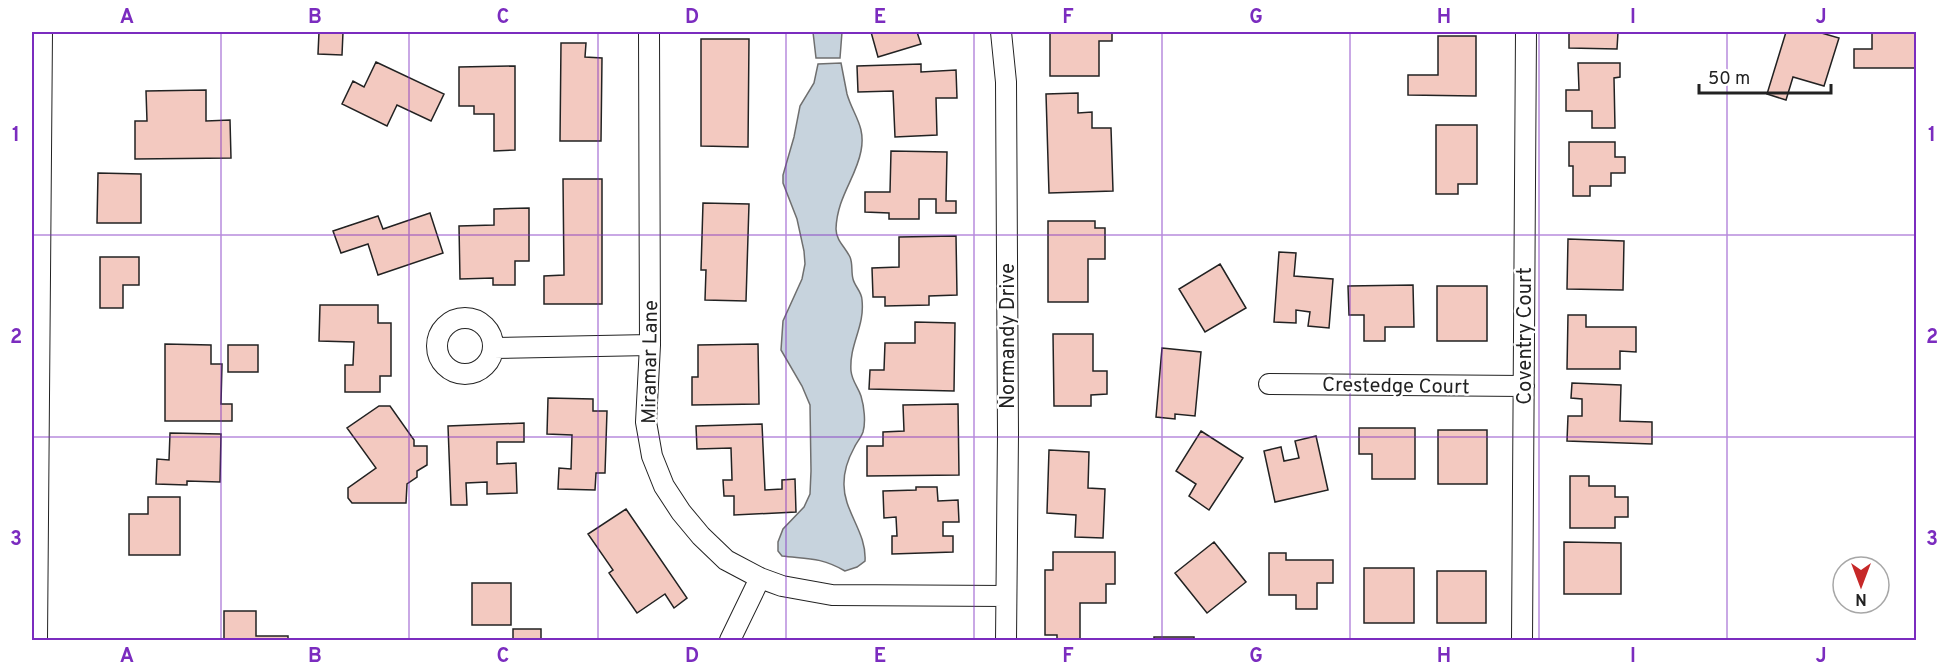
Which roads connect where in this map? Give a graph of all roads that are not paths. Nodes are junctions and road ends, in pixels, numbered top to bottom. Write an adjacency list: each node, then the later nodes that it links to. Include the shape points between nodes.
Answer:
1 (42, 32): 11 (street)
2 (649, 32): 5 (street, Miramar Lane)
3 (1001, 32): 10 (street, Normandy Drive, via 1006,82)
4 (1526, 32): 8 (street, Coventry Court)
5 (650, 345): 6 (street); 9 (street, Miramar Lane, via 646,422 652,456 664,486 701,536 726,560)
6 (493, 348)
7 (1269, 384): 8 (street, Crestedge Court)
8 (1524, 386): 14 (street, Coventry Court)
9 (760, 579): 10 (street, Miramar Lane, via 832,595); 12 (street)
10 (1006, 596): 13 (street, Normandy Drive)
11 (37, 640)
12 (730, 640)
13 (1006, 640)
14 (1522, 640)

